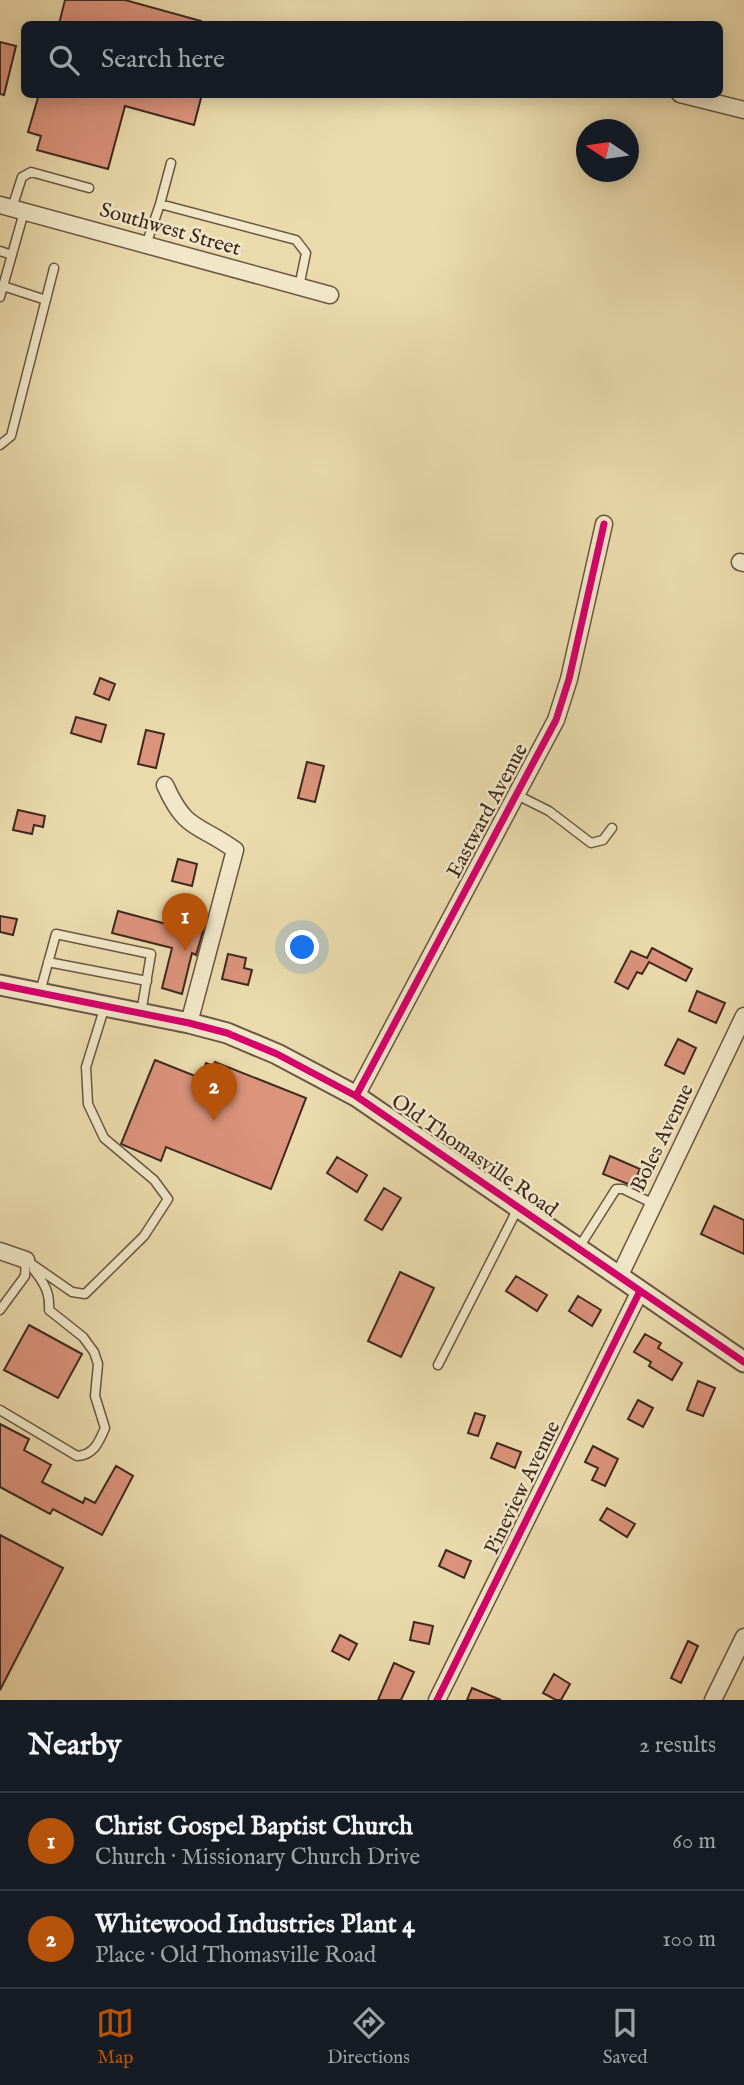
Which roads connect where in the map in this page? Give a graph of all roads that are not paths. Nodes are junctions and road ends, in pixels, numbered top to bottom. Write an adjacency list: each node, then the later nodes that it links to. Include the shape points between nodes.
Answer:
1 (696, 98): 2 (street)
2 (744, 110)
3 (171, 163): 5 (lane)
4 (89, 188): 6 (lane, via 31,172 22,177)
5 (160, 204): 7 (lane); 12 (lane, via 296,240 306,253)
6 (12, 208): 7 (street, Southwest Street); 9 (lane)
7 (146, 245): 12 (street, Southwest Street)
8 (0, 251): 9 (lane)
9 (12, 255): 11 (lane)
10 (54, 268): 15 (lane)
11 (3, 286): 14 (lane); 15 (lane)
12 (299, 287): 13 (street, Southwest Street)
13 (330, 295)
14 (0, 297)
15 (46, 300): 16 (lane, via 11,436)
16 (0, 445)
17 (604, 524): 19 (street, Eastward Avenue, via 556,720)
18 (164, 785): 28 (street, via 174,806 192,826 235,850)
19 (517, 795): 20 (lane, via 549,811 591,843 603,840); 29 (street, Eastward Avenue)
20 (612, 828)
21 (48, 962): 22 (lane); 22 (lane, via 56,934 151,954); 24 (lane)
22 (147, 981): 26 (lane)
23 (0, 985): 24 (street, Old Thomasville Road)
24 (39, 993): 25 (street, Old Thomasville Road)
25 (105, 1006): 26 (street, Old Thomasville Road); 34 (lane, via 86,1067 88,1104 104,1139 154,1180 168,1199 144,1236 85,1294 72,1292)
26 (141, 1013): 28 (street, Old Thomasville Road)
27 (744, 1016): 30 (street, Boles Avenue)
28 (189, 1023): 29 (street, Old Thomasville Road, via 251,1042)
29 (356, 1096): 31 (street, Old Thomasville Road)
30 (654, 1204): 32 (lane, via 616,1189); 35 (street, Boles Avenue)
31 (518, 1208): 32 (street, Old Thomasville Road); 39 (lane)
32 (578, 1249): 35 (street, Old Thomasville Road)
33 (0, 1251): 34 (street)
34 (26, 1260): 37 (lane, via 25,1276); 40 (lane, via 46,1284 49,1310 94,1352 98,1364 95,1396 105,1428 98,1445 87,1455 77,1456)
35 (619, 1277): 36 (street, Old Thomasville Road)
36 (640, 1292): 38 (street, Old Thomasville Road); 42 (street, Pineview Avenue)
37 (0, 1310)
38 (744, 1362)
39 (438, 1365)
40 (0, 1410)
41 (744, 1637): 43 (street)
42 (437, 1700)
43 (713, 1700)

